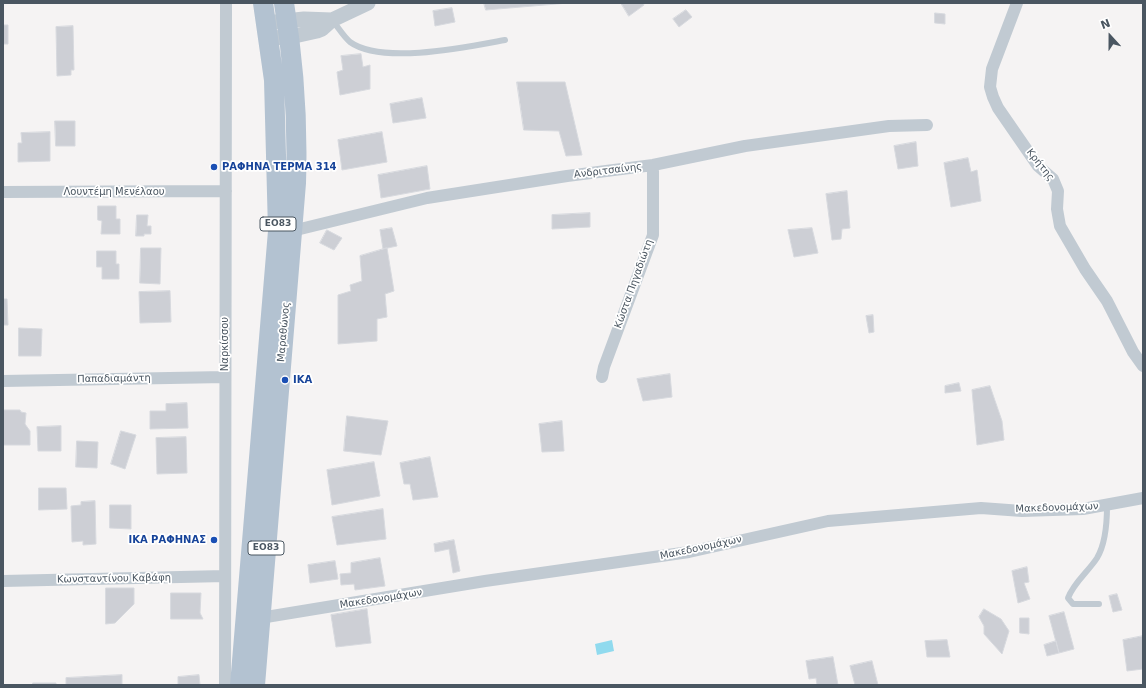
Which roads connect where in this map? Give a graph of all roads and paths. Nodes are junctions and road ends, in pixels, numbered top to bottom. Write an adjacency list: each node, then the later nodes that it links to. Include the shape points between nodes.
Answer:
1 (226, 3): 11 (street, Ναρκίσσου)
2 (263, 3): 7 (main road, Μαραθώνος / ΕΟ83)
3 (368, 3): 6 (street)
4 (1017, 3): 14 (street, Κρήτης, via 992,69 990,87 993,97 1038,166 1053,179 1058,191 1057,209 1060,226 1107,301)
5 (287, 20): 6 (street, via 317,31); 7 (street); 13 (main road, Μαραθώνος / ΕΟ83, via 294,71 297,131)
6 (332, 20): 8 (lane, via 350,42 372,51 395,53 449,50)
7 (267, 31): 25 (main road, Μαραθώνος / ΕΟ83, via 276,121 278,231 268,324)
8 (505, 40)
9 (927, 125): 10 (street, Ανδριτσαίνης, via 889,126 745,146)
10 (653, 165): 13 (street, Ανδριτσαίνης, via 427,198); 16 (street, Κώστα Πηγαδιώτη, via 653,235)
11 (226, 191): 12 (street, Λουντέμη Μενέλαου); 15 (street, Ναρκίσσου)
12 (3, 192)
13 (292, 231): 23 (main road, Μαραθώνος / ΕΟ83)
14 (1143, 366)
15 (225, 377): 17 (street, Παπαδιαμάντη); 20 (street, Ναρκίσσου)
16 (602, 377)
17 (3, 381)
18 (1143, 498): 19 (street, Μακεδονομάχων)
19 (1107, 506): 22 (lane, via 1107,526 1103,544 1097,557 1071,589 1068,598 1073,604); 23 (street, Μακεδονομάχων, via 1022,511 981,508 828,521 689,552)
20 (225, 576): 21 (street, Κωνσταντίνου Καβάφη); 24 (street, Ναρκίσσου)
21 (3, 581)
22 (1099, 604)
23 (260, 618): 26 (main road, Μαραθώνος / ΕΟ83)
24 (225, 685)
25 (240, 685)
26 (255, 685)

